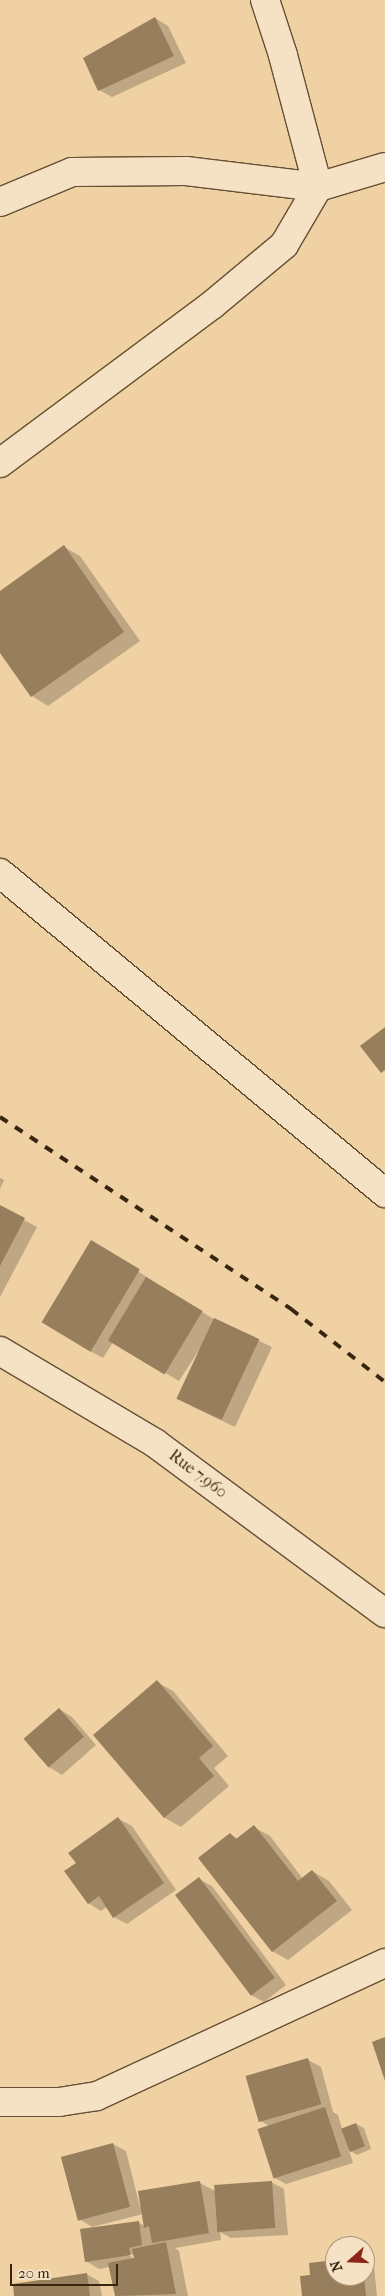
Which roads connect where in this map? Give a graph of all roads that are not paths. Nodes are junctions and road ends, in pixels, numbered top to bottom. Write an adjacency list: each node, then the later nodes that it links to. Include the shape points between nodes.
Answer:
1 (265, 0): 3 (street)
2 (385, 167): 3 (street)
3 (318, 187): 4 (street, via 186,172 72,172); 5 (street, via 284,245 212,305)
4 (0, 202)
5 (0, 463)
6 (0, 874): 7 (street)
7 (385, 1193)
8 (0, 1351): 9 (street, Rue 7.960, via 155,1443)
9 (385, 1613)
10 (385, 1963): 11 (street, via 97,2096 59,2102)
11 (0, 2102)

